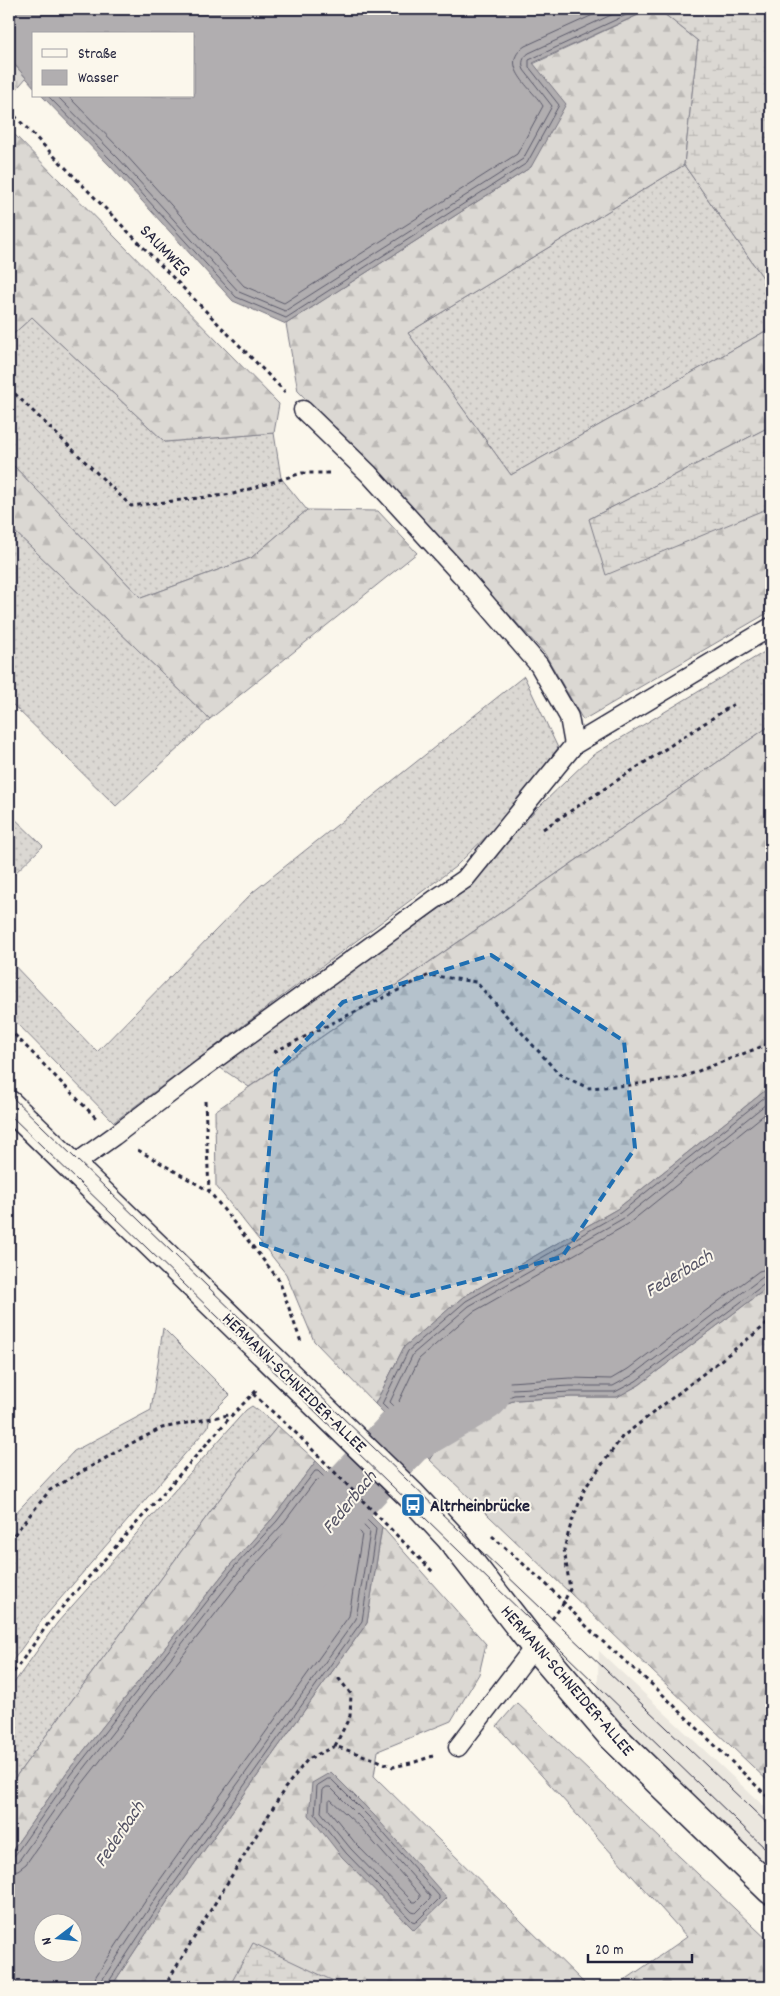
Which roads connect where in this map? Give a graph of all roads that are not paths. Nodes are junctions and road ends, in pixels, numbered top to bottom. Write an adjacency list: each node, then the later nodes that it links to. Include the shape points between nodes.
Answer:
1 (303, 410): 3 (lane, via 369,474 538,665 569,717)
2 (771, 627): 3 (lane)
3 (574, 745): 5 (lane, via 466,879)
4 (9, 1105): 5 (street, HERMANN-SCHNEIDER-ALLEE)
5 (72, 1166): 6 (street, HERMANN-SCHNEIDER-ALLEE, via 411,1495 469,1561)
6 (535, 1646): 7 (lane); 8 (street, HERMANN-SCHNEIDER-ALLEE, via 612,1736)
7 (458, 1746)
8 (771, 1890)

